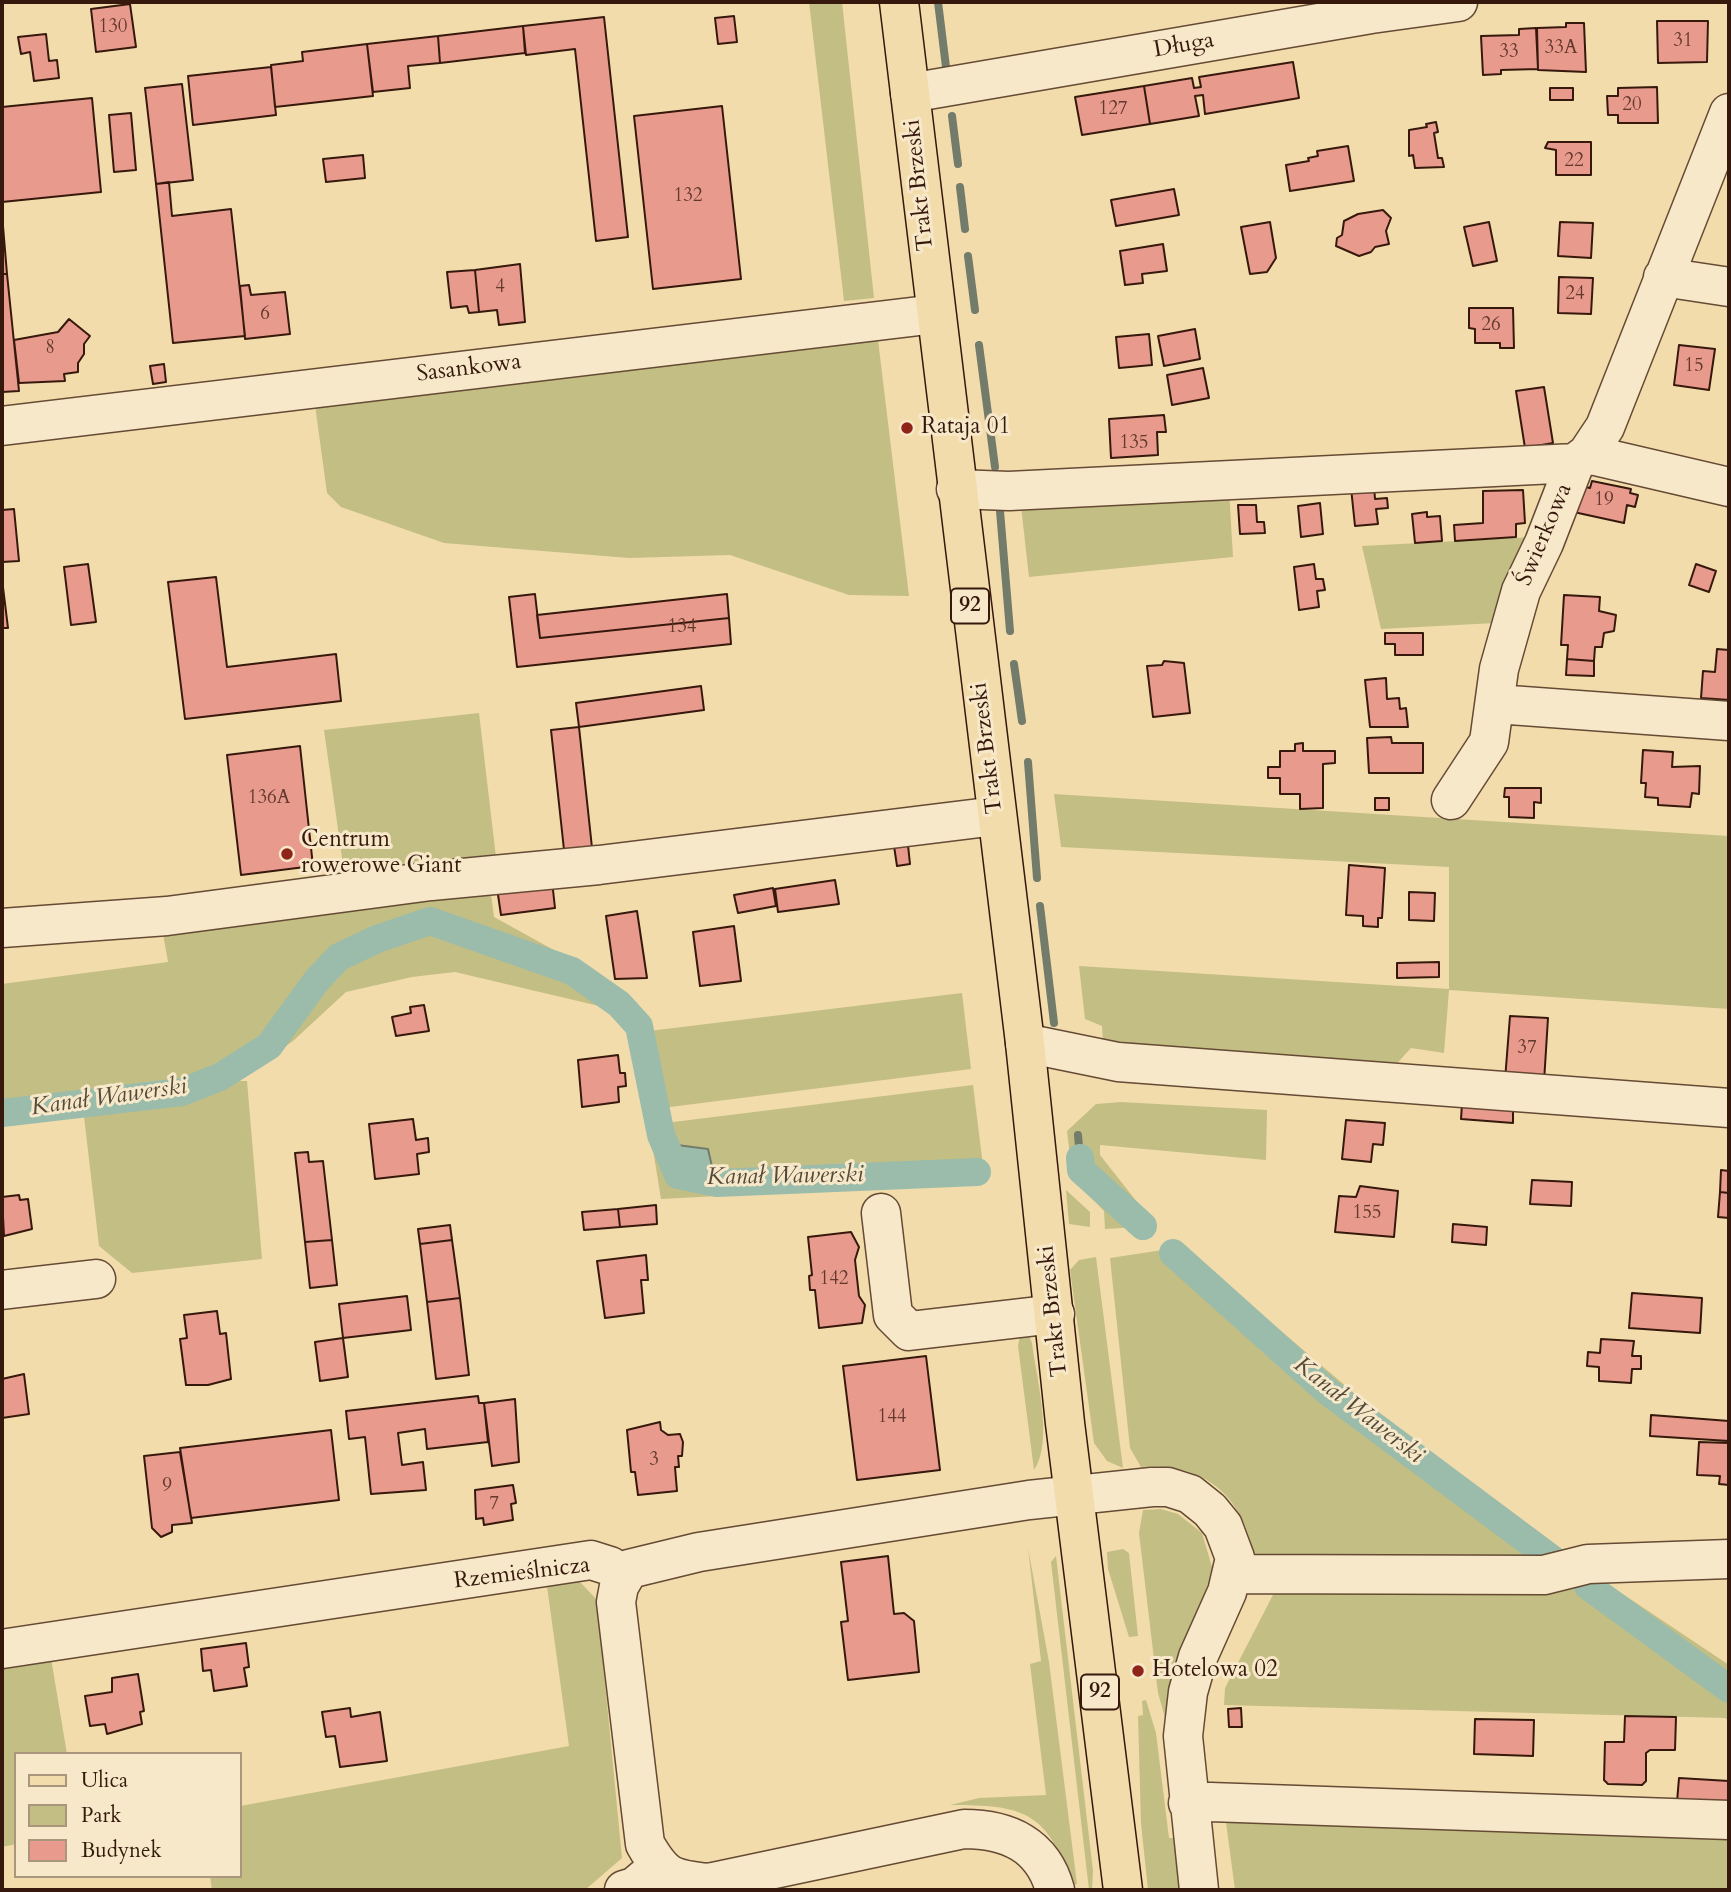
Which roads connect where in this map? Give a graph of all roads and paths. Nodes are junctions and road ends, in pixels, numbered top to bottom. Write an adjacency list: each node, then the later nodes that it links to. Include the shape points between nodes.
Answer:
1 (899, 2): 3 (main road, Trakt Brzeski / 92)
2 (1458, 2): 3 (street, Długa)
3 (910, 93): 7 (main road, Trakt Brzeski / 92)
4 (1729, 113): 5 (street, Świerkowa)
5 (1663, 277): 6 (street); 9 (street, Świerkowa, via 1605,427)
6 (1729, 287)
7 (936, 314): 8 (street, Sasankowa); 11 (main road, Trakt Brzeski / 92)
8 (2, 426)
9 (1581, 459): 10 (street); 11 (street, via 1009,491); 12 (street, Świerkowa, via 1507,631)
10 (1729, 487)
11 (956, 489): 15 (main road, Trakt Brzeski / 92)
12 (1496, 705): 13 (street); 14 (street, Świerkowa, via 1489,742)
13 (1729, 721)
14 (1451, 800)
15 (996, 816): 16 (street, via 167,916); 17 (main road, Trakt Brzeski / 92)
16 (2, 928)
17 (1025, 1043): 18 (street, via 1118,1062); 22 (main road, Trakt Brzeski / 92)
18 (1729, 1108)
19 (881, 1213): 22 (street, via 892,1314 909,1331)
20 (96, 1279): 21 (street)
21 (2, 1290)
22 (1055, 1314): 23 (main road, Trakt Brzeski / 92)
23 (1074, 1495): 25 (street, via 1152,1487 1190,1494 1210,1510 1231,1542 1236,1558); 26 (street, Rzemieślnicza, via 699,1552 638,1564); 33 (main road, Trakt Brzeski / 92)
24 (1729, 1559): 25 (street, via 1588,1564 1544,1575)
25 (1232, 1574): 28 (street, via 1188,1692 1183,1736)
26 (624, 1576): 27 (street, Rzemieślnicza, via 591,1560); 30 (street, via 617,1602 645,1844)
27 (2, 1649)
28 (1188, 1804): 29 (street); 34 (street)
29 (1729, 1820)
30 (658, 1867): 31 (street, via 634,1888); 32 (street, via 675,1880 708,1883 964,1829 986,1829 1002,1832 1032,1851 1051,1876)
31 (624, 1890)
32 (1055, 1890)
33 (1123, 1890)
34 (1199, 1890)

